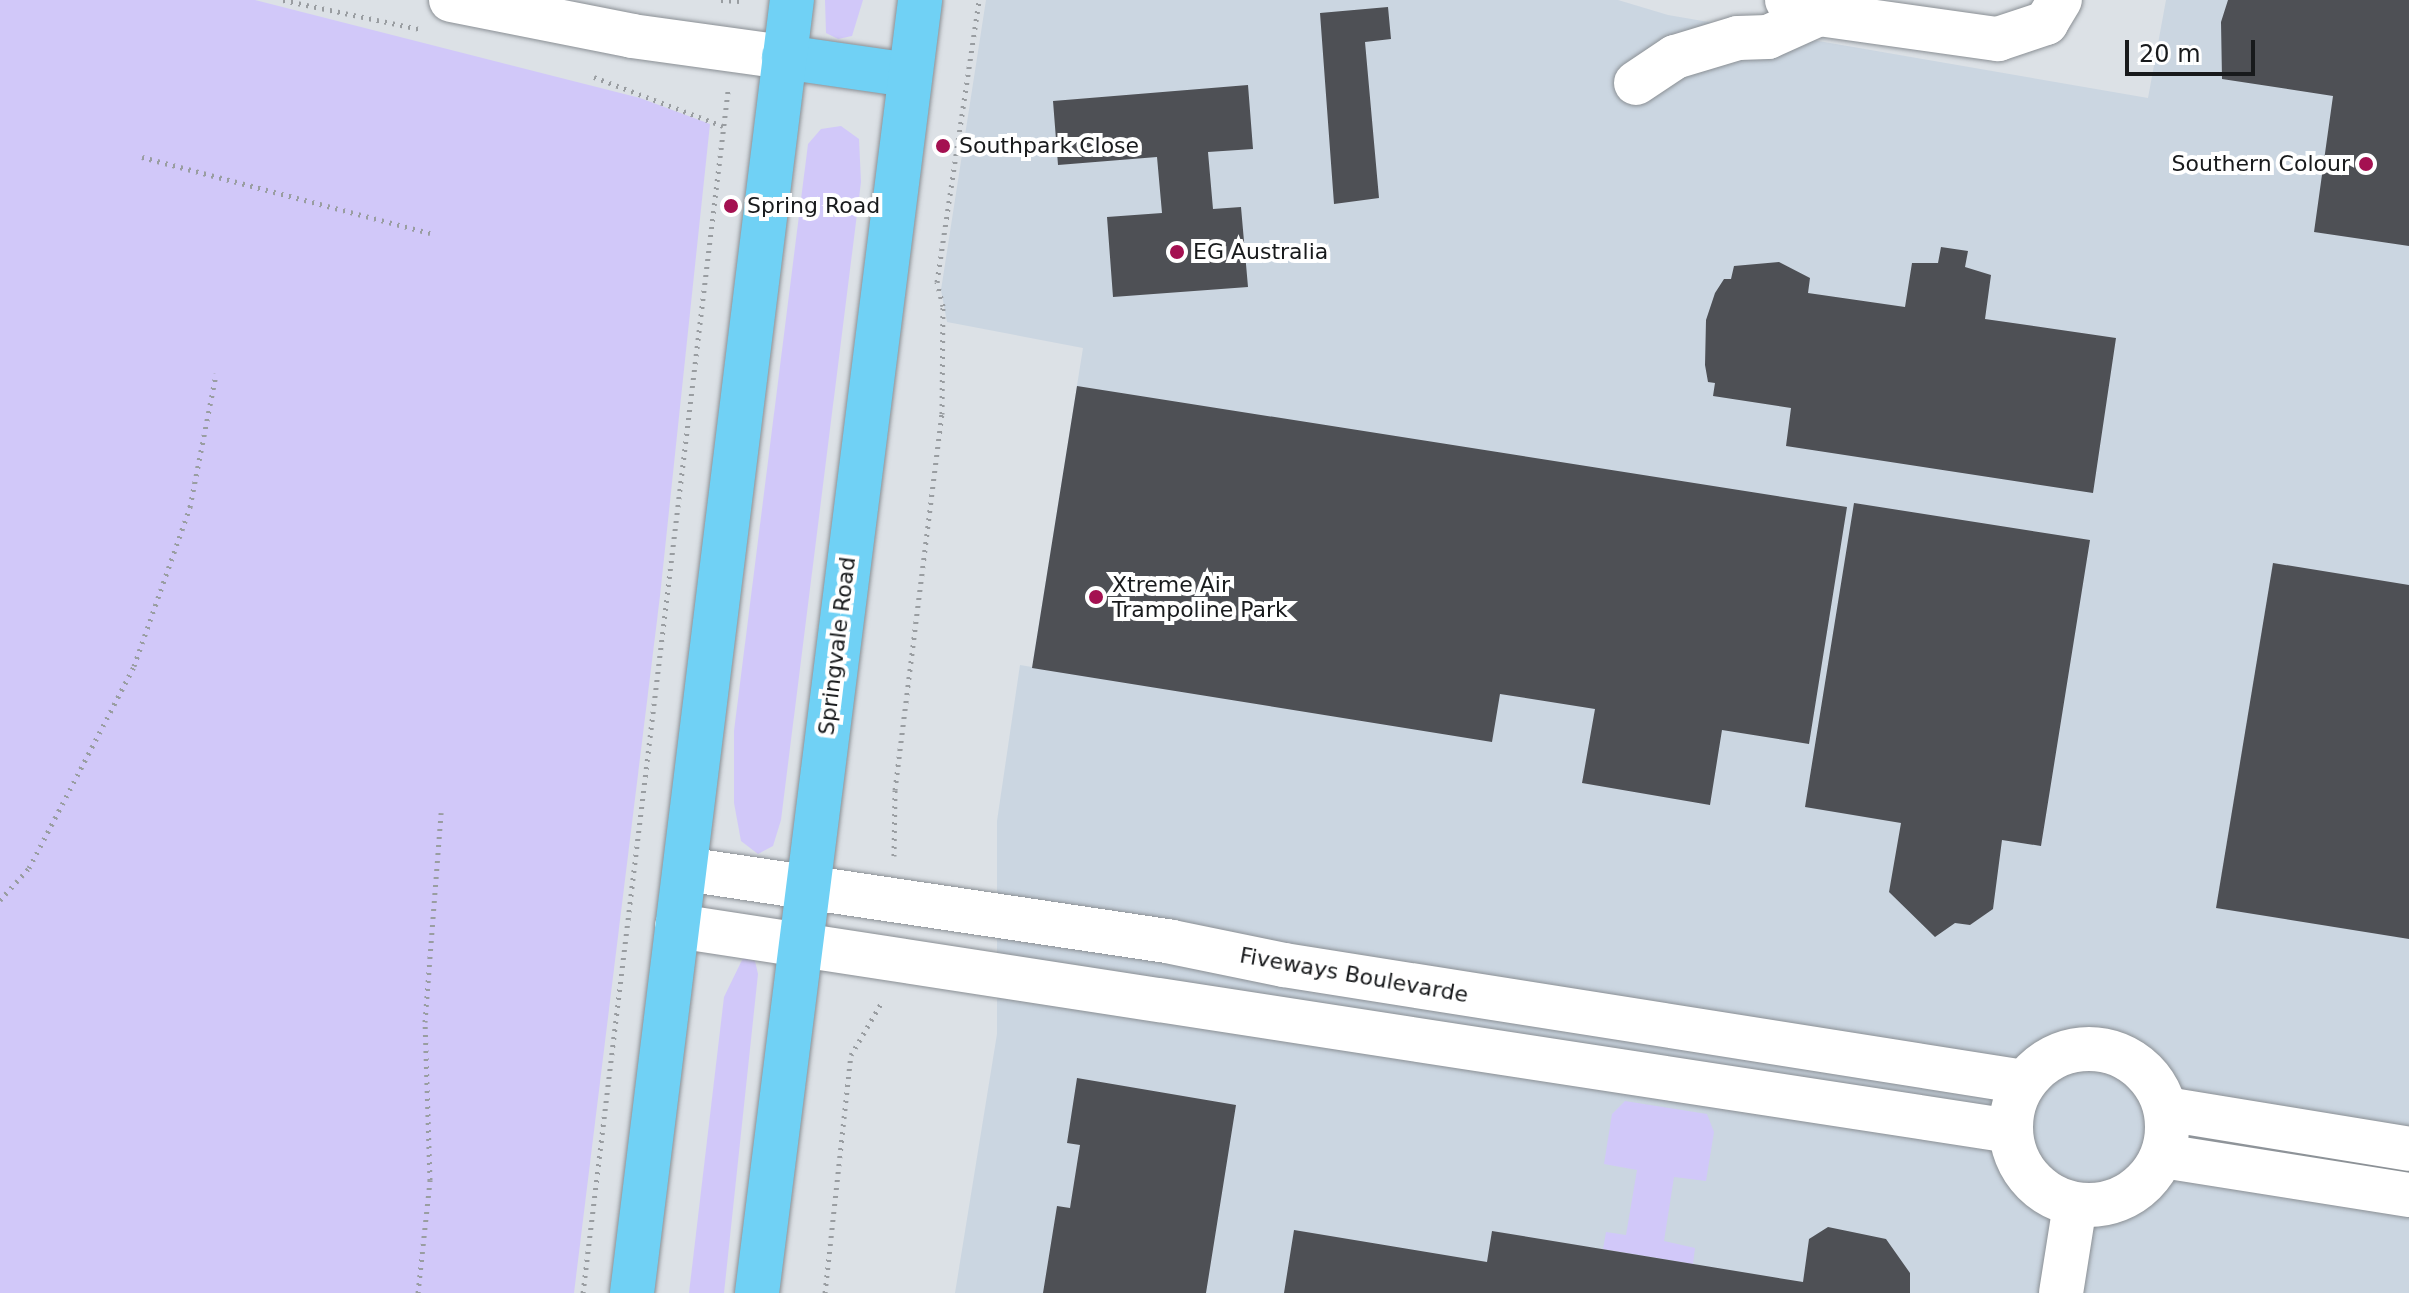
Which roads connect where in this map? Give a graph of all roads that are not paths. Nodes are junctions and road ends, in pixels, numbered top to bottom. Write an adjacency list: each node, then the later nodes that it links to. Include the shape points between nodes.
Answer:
1 (451, 0): 6 (street, via 632,36)
2 (792, 0): 6 (highway)
3 (920, 0): 7 (highway, Springvale Road)
4 (2060, 0): 5 (street, via 2046,23 1998,39)
5 (1803, 7): 8 (street, via 1768,37 1738,38 1687,52)
6 (784, 57): 7 (highway); 9 (highway)
7 (909, 75): 10 (highway, Springvale Road)
8 (1636, 83)
9 (685, 869): 10 (street, Fiveways Boulevarde); 11 (highway)
10 (807, 885): 12 (highway, Springvale Road); 13 (street, Fiveways Boulevarde)
11 (677, 926): 12 (street); 20 (highway)
12 (800, 944): 15 (street); 21 (highway, Springvale Road)
13 (2024, 1082): 14 (street, via 2059,1054 2104,1050 2144,1070); 15 (street)
14 (2166, 1109): 16 (street); 17 (street)
15 (2010, 1131): 19 (street, via 2016,1157 2030,1179 2050,1196)
16 (2409, 1149)
17 (2163, 1156): 18 (street); 19 (street, via 2148,1179 2127,1196 2102,1205)
18 (2409, 1195)
19 (2075, 1205): 22 (street)
20 (632, 1293)
21 (757, 1293)
22 (2061, 1293)

